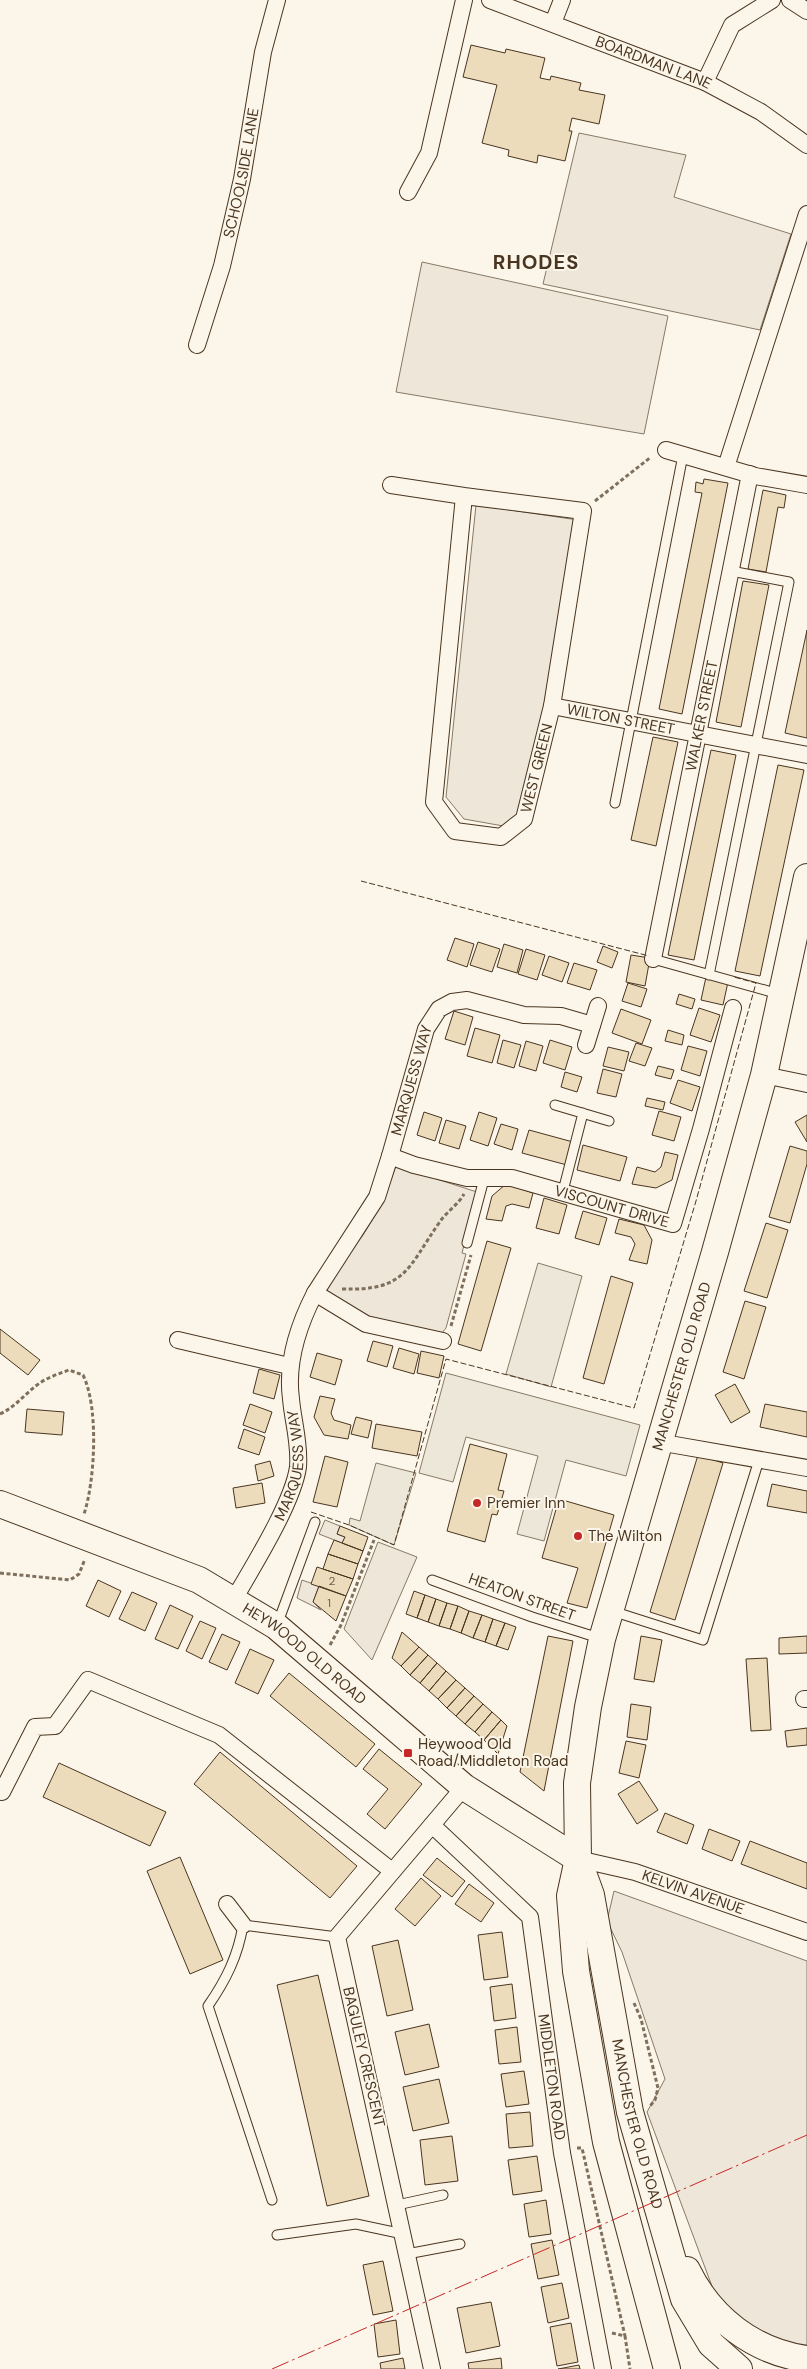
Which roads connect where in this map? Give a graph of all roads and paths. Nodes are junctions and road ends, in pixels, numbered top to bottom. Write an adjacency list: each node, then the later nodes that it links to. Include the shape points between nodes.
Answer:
1 (277, 0): 13 (street, SCHOOLSIDE LANE, via 263,52 242,179 222,266)
2 (464, 0): 11 (street, via 430,153)
3 (490, 0): 8 (street, BOARDMAN LANE)
4 (562, 0): 8 (street)
5 (772, 0): 9 (street, via 732,25)
6 (790, 0): 7 (street)
7 (807, 11)
8 (553, 23): 9 (street, BOARDMAN LANE)
9 (705, 82): 10 (street, BOARDMAN LANE, via 761,112)
10 (807, 144)
11 (408, 192)
12 (807, 214): 16 (street)
13 (197, 345)
14 (666, 450): 15 (street); 21 (path, via 644,461)
15 (683, 455): 16 (street); 24 (lane)
16 (726, 468): 17 (street)
17 (750, 474): 19 (street); 22 (street, WALKER STREET)
18 (390, 485): 20 (street)
19 (807, 485)
20 (464, 496): 21 (street); 23 (street, WEST GREEN, via 434,802 455,831 502,837 524,819)
21 (583, 511): 23 (street, WEST GREEN)
22 (731, 571): 25 (street, WALKER STREET); 26 (lane, via 789,582)
23 (552, 706): 24 (street, WILTON STREET)
24 (631, 722): 25 (street, WILTON STREET); 28 (lane)
25 (698, 735): 26 (street, WILTON STREET); 30 (street, WALKER STREET)
26 (756, 746): 27 (street, WILTON STREET); 31 (lane)
27 (807, 755)
28 (615, 804)
29 (807, 877): 32 (main road, MANCHESTER OLD ROAD)
30 (654, 959): 31 (lane)
31 (709, 975): 32 (lane)
32 (782, 995): 37 (main road, MANCHESTER OLD ROAD)
33 (598, 1006): 35 (street)
34 (733, 1008): 45 (street, VISCOUNT DRIVE, via 673,1224)
35 (592, 1025): 36 (street); 42 (street, MARQUESS WAY, via 561,1016 524,1015 467,1000 452,1002 439,1009 426,1029)
36 (586, 1045)
37 (764, 1075): 38 (street); 53 (main road, MANCHESTER OLD ROAD)
38 (807, 1084)
39 (555, 1105): 40 (lane)
40 (583, 1114): 41 (lane); 45 (lane)
41 (610, 1121)
42 (390, 1156): 43 (street, VISCOUNT DRIVE); 47 (street, MARQUESS WAY, via 372,1206)
43 (467, 1178): 44 (street, VISCOUNT DRIVE); 47 (path, via 464,1196 441,1219 398,1280 366,1290 342,1289)
44 (484, 1180): 45 (street, VISCOUNT DRIVE, via 512,1178); 46 (lane)
45 (563, 1191)
46 (467, 1243): 50 (path, via 472,1253 449,1334)
47 (325, 1278): 48 (street, MARQUESS WAY)
48 (315, 1293): 50 (street, via 366,1324); 51 (street, MARQUESS WAY, via 306,1310)
49 (178, 1340): 51 (street)
50 (443, 1341)
51 (289, 1366): 62 (street, MARQUESS WAY, via 298,1444 296,1476 284,1507)
52 (0, 1414): 58 (path, via 13,1408 37,1385 56,1375 68,1370 83,1375 93,1407 92,1468)
53 (658, 1442): 54 (street); 63 (main road, MANCHESTER OLD ROAD)
54 (759, 1460): 55 (street); 63 (lane, via 704,1640)
55 (807, 1468)
56 (0, 1504): 58 (main road, HEYWOOD OLD ROAD)
57 (315, 1522): 64 (lane)
58 (85, 1537): 60 (path, via 78,1574 70,1580); 62 (main road, HEYWOOD OLD ROAD, via 198,1580)
59 (374, 1540): 66 (path, via 341,1624)
60 (0, 1572)
61 (432, 1580): 65 (lane, HEATON STREET)
62 (233, 1601): 64 (main road, HEYWOOD OLD ROAD)
63 (610, 1611): 65 (main road, MANCHESTER OLD ROAD)
64 (276, 1626): 66 (main road, HEYWOOD OLD ROAD)
65 (602, 1639): 70 (main road, MANCHESTER OLD ROAD, via 578,1774)
66 (320, 1664): 67 (main road, HEYWOOD OLD ROAD)
67 (464, 1787): 69 (street); 70 (main road, HEYWOOD OLD ROAD)
68 (2, 1792): 71 (street, via 34,1727 54,1726 88,1680 218,1735)
69 (432, 1825): 71 (street); 87 (street, MIDDLETON ROAD, via 530,1917 562,2149)
70 (578, 1859): 74 (street, KELVIN AVENUE, via 636,1872); 82 (main road, MANCHESTER OLD ROAD, via 591,1895 630,2112); 93 (main road, MANCHESTER OLD ROAD, via 570,1896 576,1971 606,2142)
71 (392, 1871): 75 (street)
72 (227, 1904): 73 (street)
73 (243, 1925): 75 (lane); 80 (lane, via 240,1947 225,1982 208,2006)
74 (807, 1932)
75 (337, 1936): 81 (street, BAGULEY CRESCENT)
76 (631, 1996): 77 (path, via 641,2019 658,2088 656,2100)
77 (648, 2108)
78 (582, 2148): 88 (path)
79 (443, 2195): 81 (lane)
80 (272, 2200)
81 (397, 2205): 83 (street, BAGULEY CRESCENT)
82 (656, 2206): 89 (main road, via 697,2290 712,2308 746,2338 768,2350); 94 (main road, MANCHESTER OLD ROAD, via 684,2299 711,2344)
83 (402, 2234): 84 (lane, via 356,2224); 86 (street, BAGULEY CRESCENT)
84 (277, 2235)
85 (460, 2244): 86 (lane)
86 (407, 2254): 90 (street, BAGULEY CRESCENT)
87 (595, 2330): 88 (path); 91 (street, MIDDLETON ROAD)
88 (625, 2336): 92 (path)
89 (807, 2359)
90 (432, 2369)
91 (603, 2369)
92 (630, 2369)
93 (667, 2369)
94 (739, 2369)

